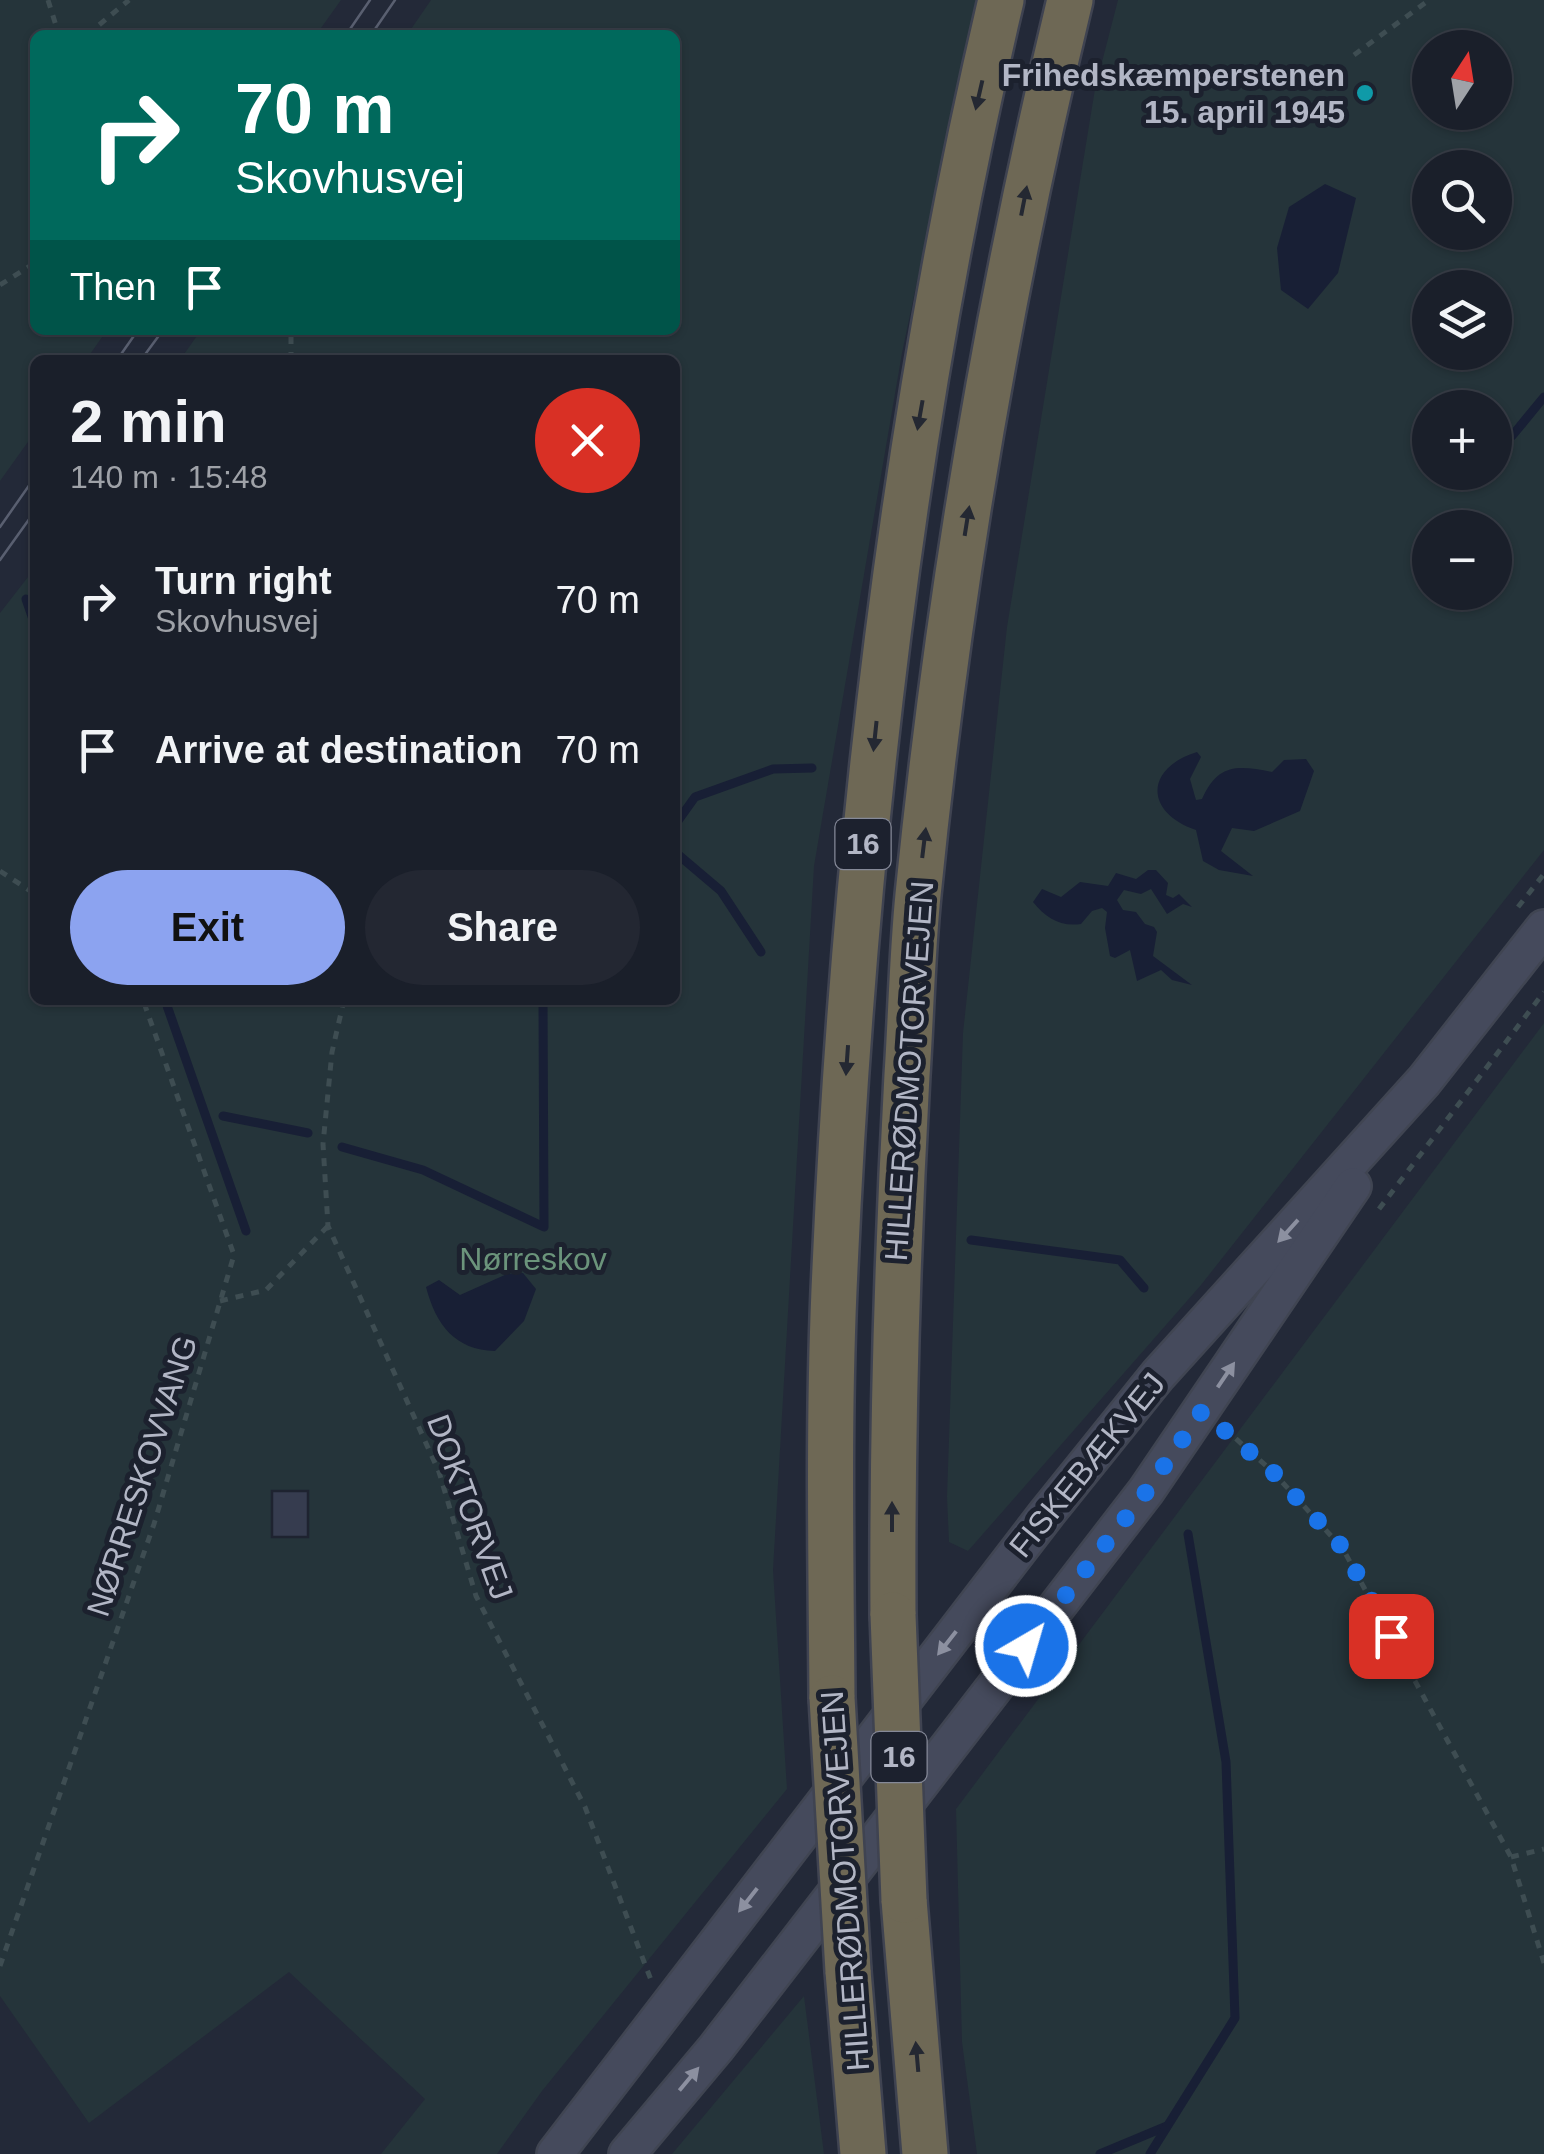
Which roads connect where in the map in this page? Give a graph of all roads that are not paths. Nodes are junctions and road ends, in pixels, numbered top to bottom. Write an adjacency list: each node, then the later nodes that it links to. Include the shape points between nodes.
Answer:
1 (1001, 0): 7 (highway, HILLERØDMOTORVEJEN / 16, one-way to 7, bridge, via 972,125 884,644 858,896 834,1270 832,1698)
2 (1070, 0): 8 (highway, HILLERØDMOTORVEJEN / 16, one-way to 2, bridge, via 904,1900 893,1615 895,1277 920,880 982,428)
3 (1544, 928): 4 (street, FISKEBÆKVEJ)
4 (1424, 1081): 5 (street, FISKEBÆKVEJ, one-way to 5, via 1158,1376); 6 (street, FISKEBÆKVEJ, one-way to 4, via 1146,1492)
5 (554, 2154)
6 (627, 2154)
7 (864, 2154)
8 (925, 2154)

